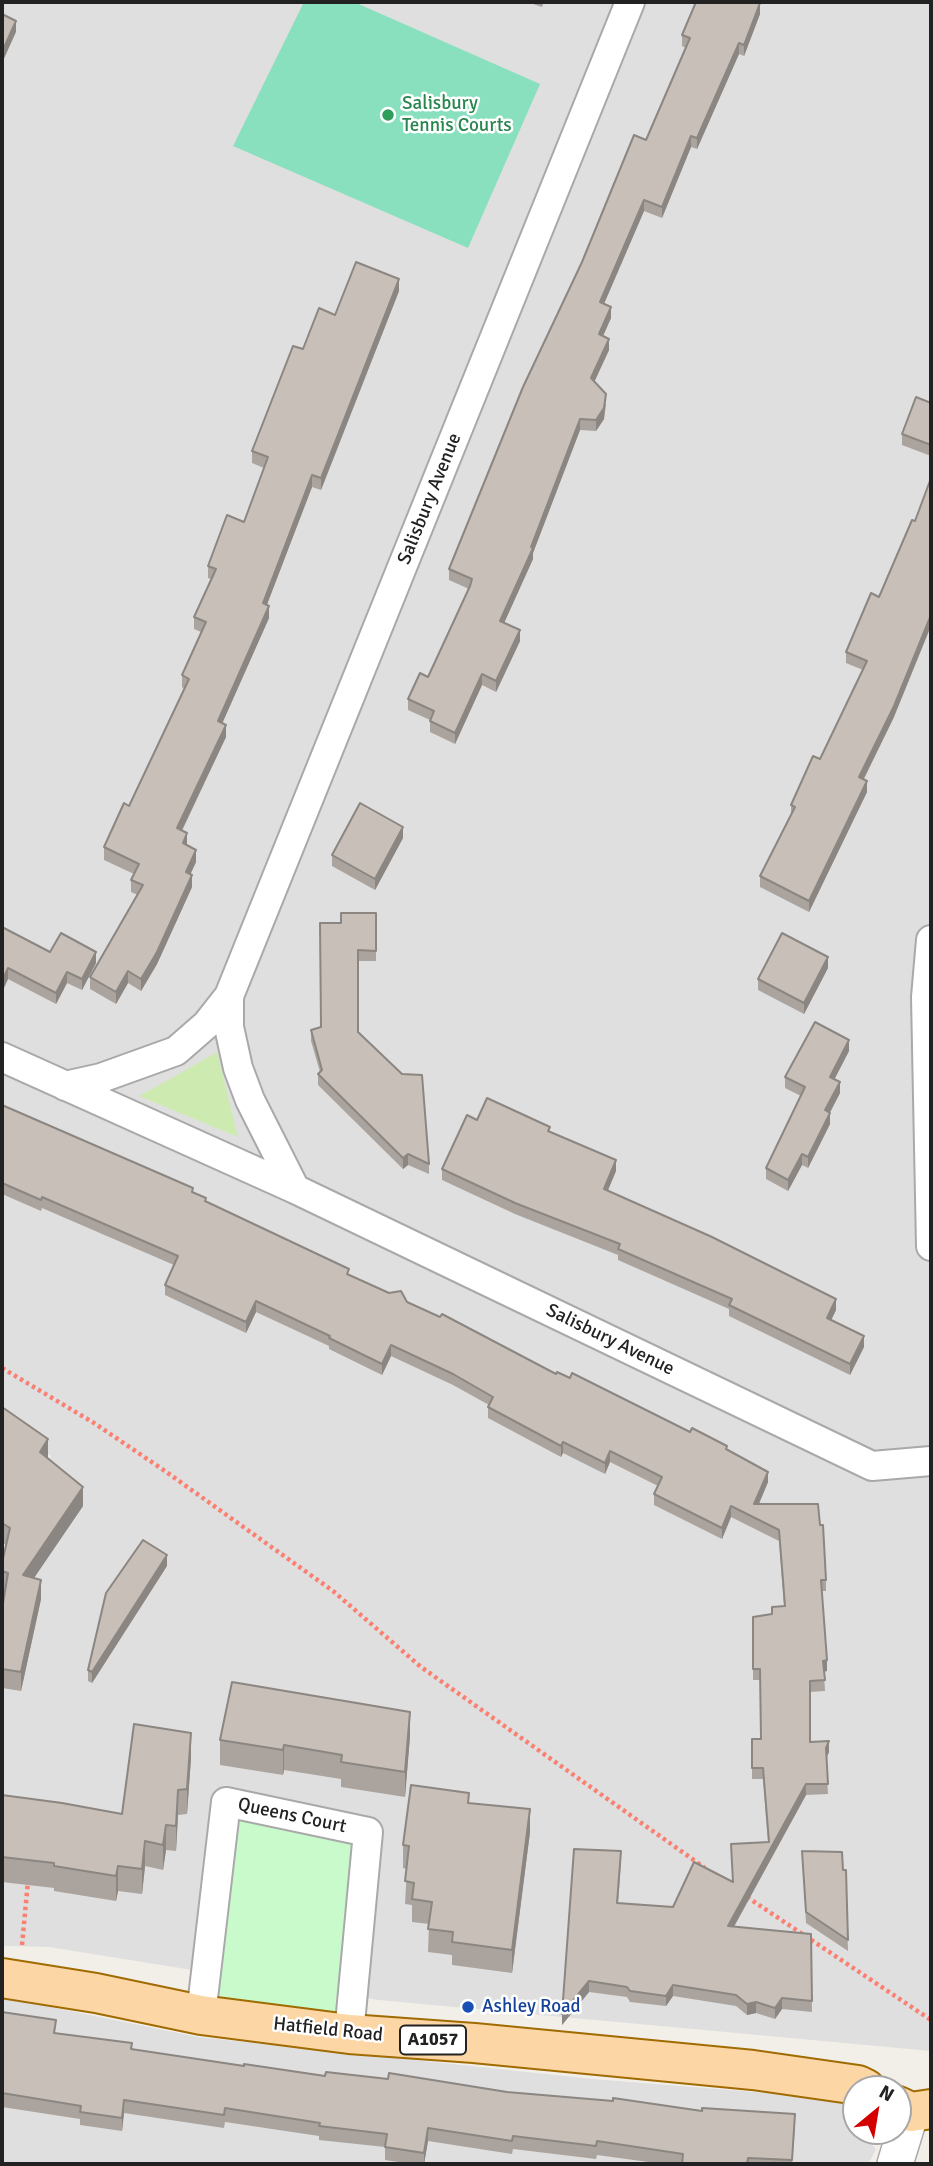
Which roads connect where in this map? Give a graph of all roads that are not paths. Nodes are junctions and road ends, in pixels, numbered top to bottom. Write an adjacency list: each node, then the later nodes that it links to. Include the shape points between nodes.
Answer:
1 (630, 2): 3 (street, Salisbury Avenue)
2 (931, 940): 7 (street, via 926,997)
3 (229, 996): 5 (street, Salisbury Avenue, via 207,1024 176,1051); 6 (street, Salisbury Avenue, via 229,1027 242,1078)
4 (2, 1057): 5 (street, Salisbury Avenue)
5 (65, 1086): 6 (street, Salisbury Avenue)
6 (295, 1189): 8 (street, Salisbury Avenue, via 872,1465)
7 (931, 1246)
8 (931, 1461)
9 (10, 1979): 10 (main road, Hatfield Road / A1057)
10 (201, 2015): 11 (main road, Hatfield Road / A1057); 11 (street, Queens Court, via 226,1802 368,1832)
11 (349, 2034): 12 (main road, Hatfield Road / A1057, via 753,2070)
12 (842, 2083)
13 (914, 2109): 14 (street)
14 (895, 2164)

